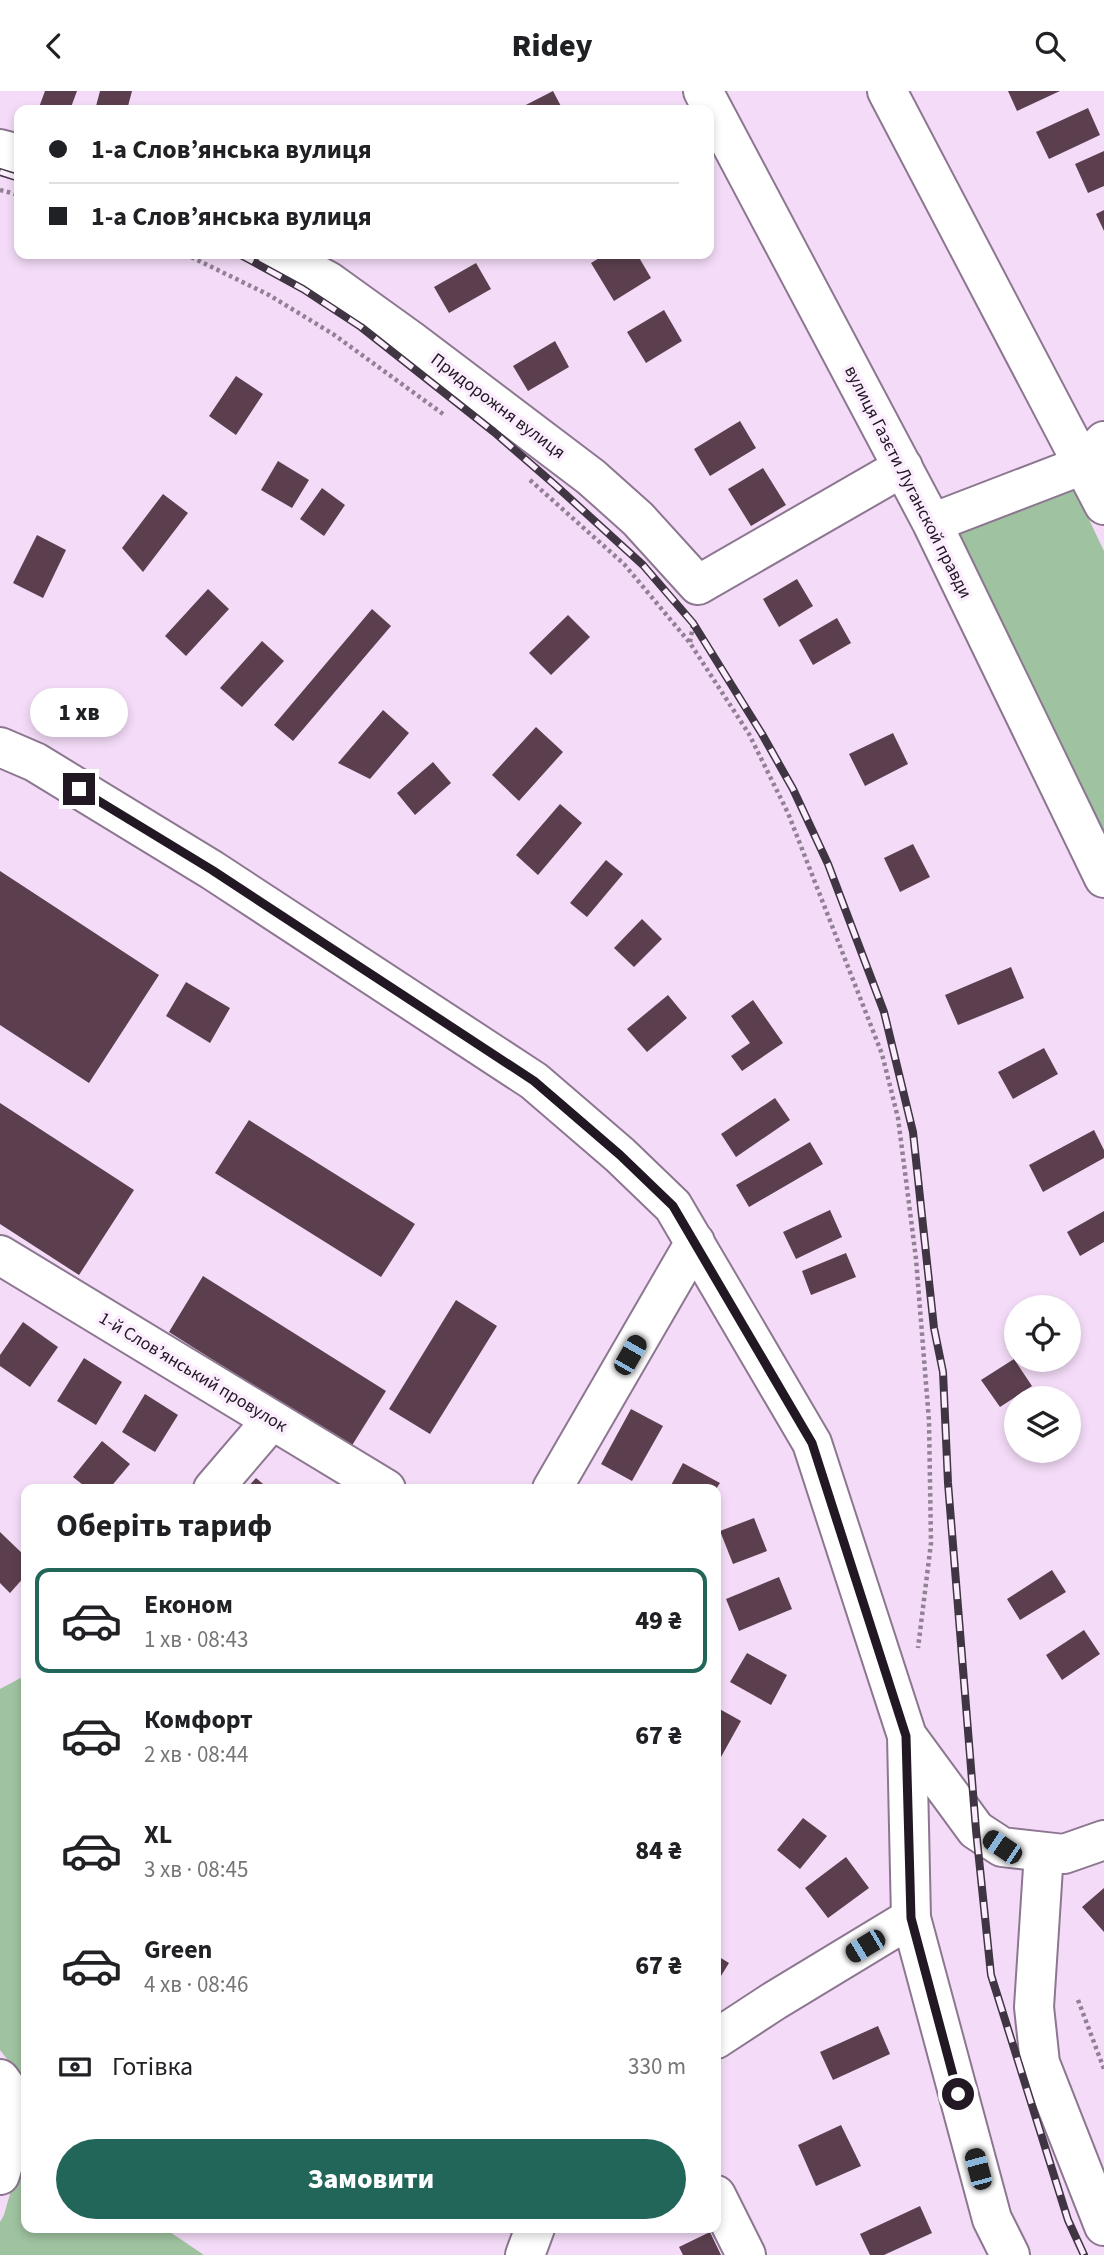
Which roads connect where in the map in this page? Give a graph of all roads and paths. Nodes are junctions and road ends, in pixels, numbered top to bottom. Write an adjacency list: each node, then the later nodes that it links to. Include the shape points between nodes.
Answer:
1 (887, 91): 6 (street)
2 (714, 112): 7 (street, вулиця Газєти Луганской правди)
3 (195, 259): 5 (path, via 270,295 334,334)
4 (286, 259): 7 (street, Придорожня вулиця, via 328,281 591,477 638,519 698,585)
5 (445, 415)
6 (1094, 453): 9 (street); 10 (street)
7 (903, 467): 10 (street, вулиця Газєти Луганской правди)
8 (528, 478): 19 (path, via 624,564 690,643 749,734 788,813 882,1054 898,1118 906,1180 929,1421 932,1543)
9 (1104, 505)
10 (932, 523): 12 (street, вулиця Газєти Луганской правди)
11 (0, 747): 13 (street, via 35,762 212,870 534,1081 673,1206)
12 (1104, 877)
13 (695, 1242): 18 (street); 20 (street, via 812,1443)
14 (0, 1255): 15 (street, 1-й Слов’янський провулок)
15 (272, 1420): 16 (street); 17 (street, 1-й Слов’янський провулок)
16 (217, 1484)
17 (378, 1484)
18 (555, 1484)
19 (917, 1653)
20 (906, 1736): 22 (street, via 976,1830 1002,1847); 23 (street)
21 (1104, 1840): 22 (street, via 1064,1854)
22 (1044, 1852): 30 (street, via 1034,2007 1040,2063)
23 (911, 1918): 25 (street); 34 (street, via 992,2219)
24 (1078, 2000): 26 (path)
25 (721, 2036)
26 (1104, 2069)
27 (0, 2079): 28 (street, via 20,2107)
28 (0, 2175)
29 (721, 2205): 33 (street)
30 (1104, 2226)
31 (533, 2233): 32 (street)
32 (525, 2255)
33 (746, 2255)
34 (1010, 2255)

